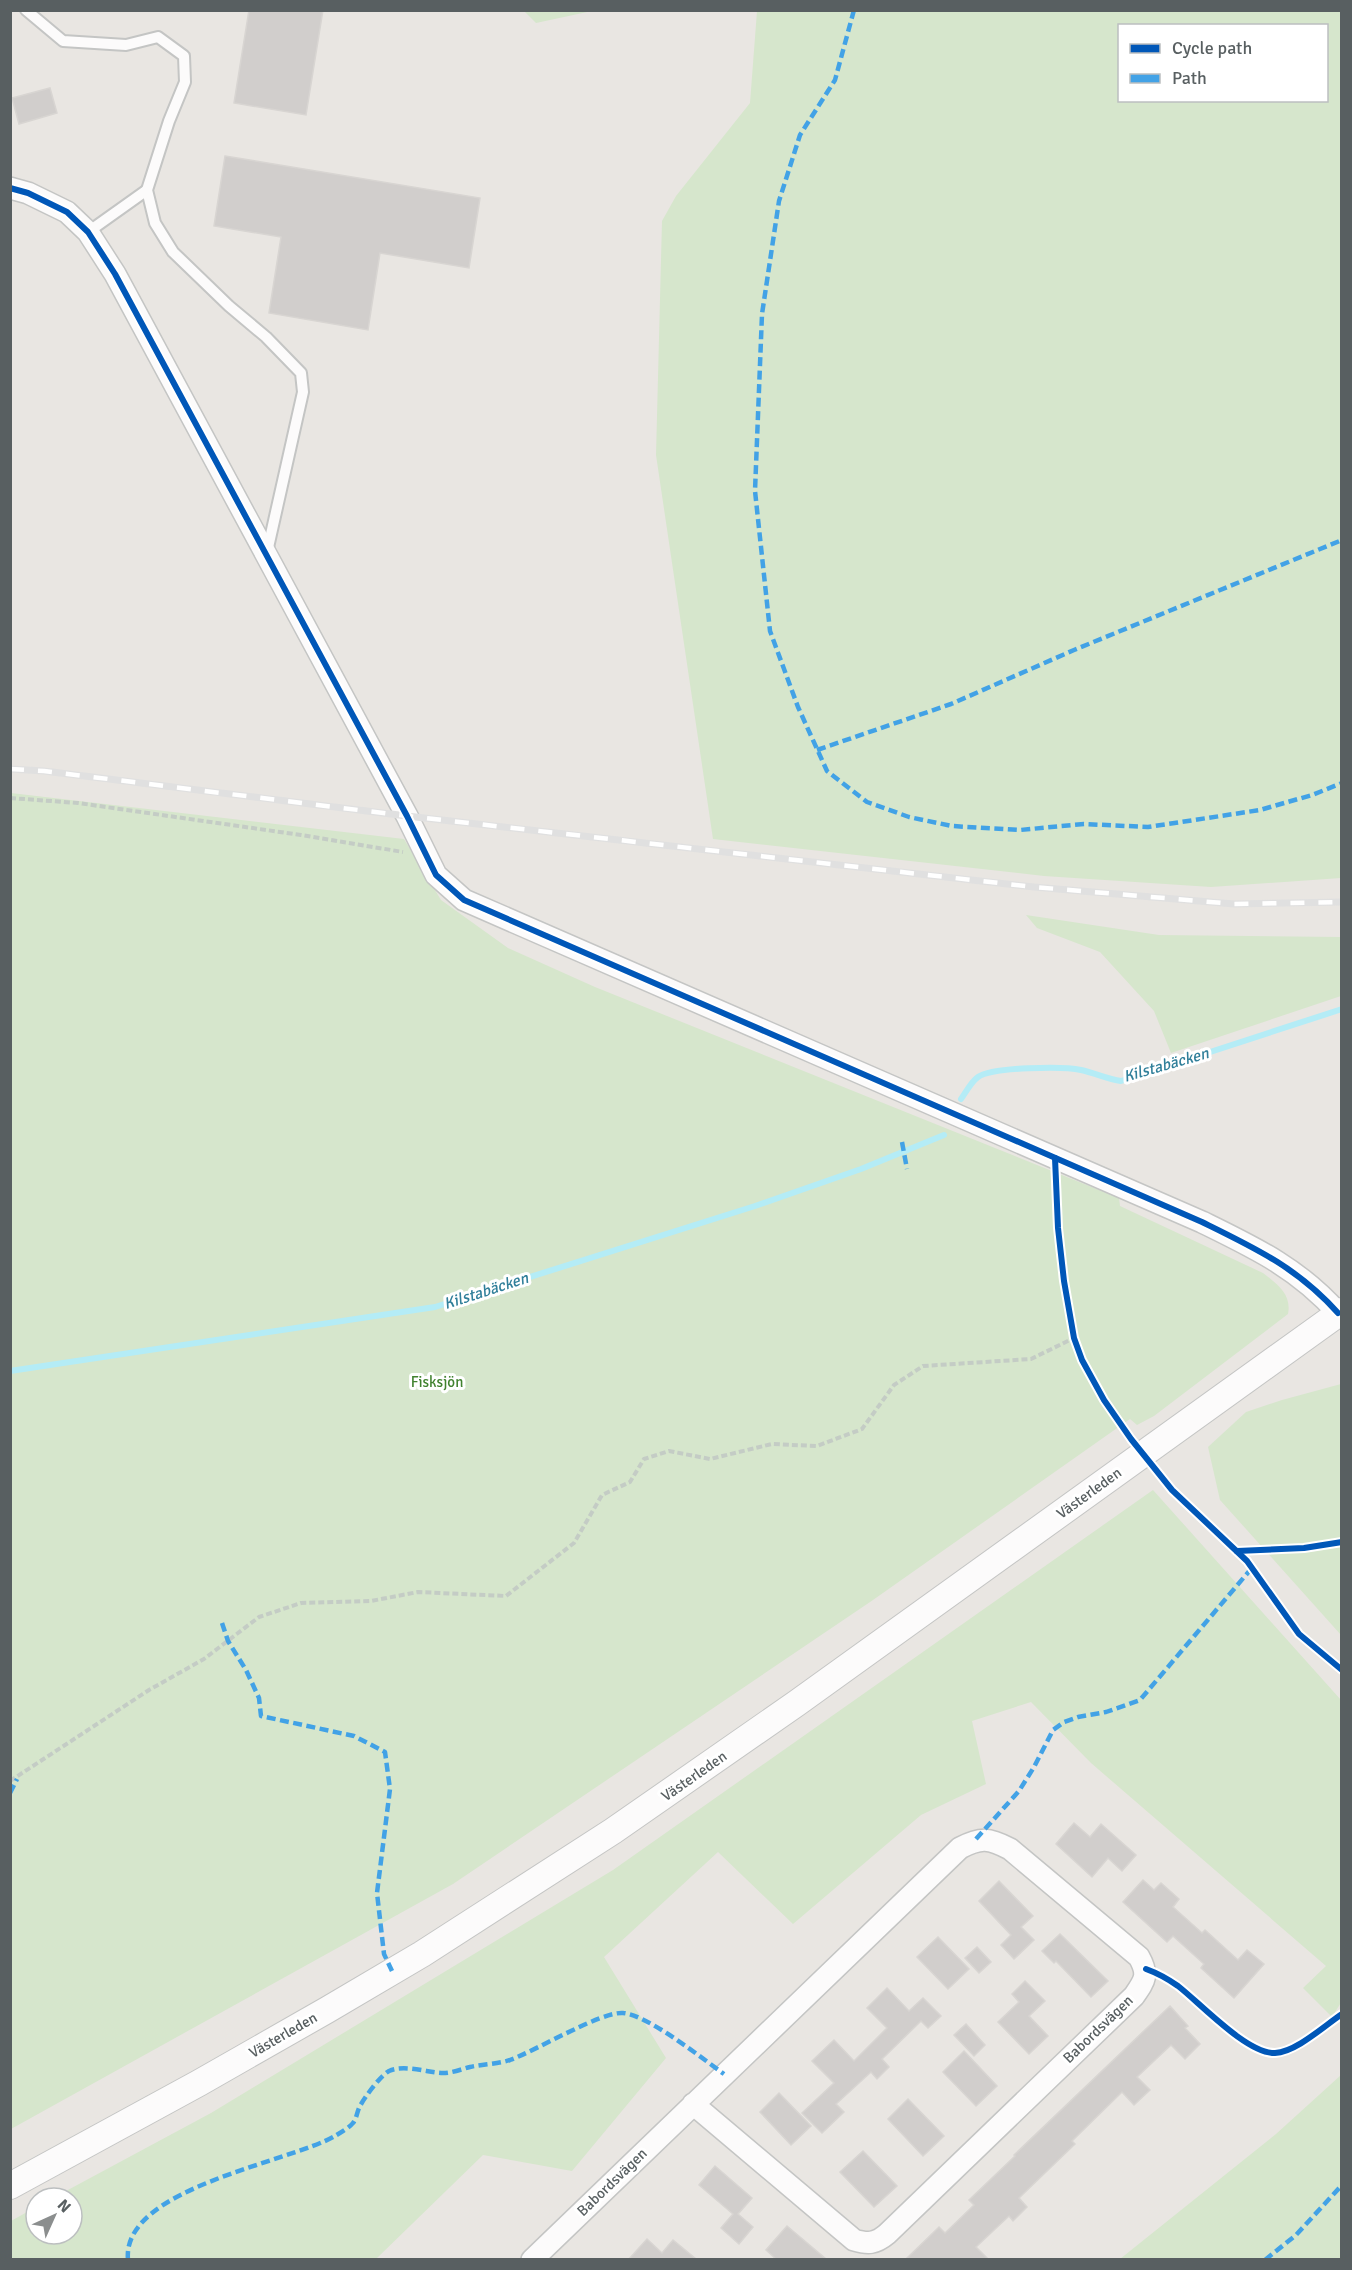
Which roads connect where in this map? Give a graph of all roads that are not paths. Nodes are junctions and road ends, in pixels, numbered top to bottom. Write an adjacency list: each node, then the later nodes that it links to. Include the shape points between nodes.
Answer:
1 (26, 10): 3 (lane, via 63,41 126,45 158,37 184,56 185,81)
2 (10, 188): 4 (street, via 67,212)
3 (147, 190): 4 (lane); 5 (lane, via 155,223 173,252 301,373 303,392)
4 (88, 232): 5 (street, via 115,274)
5 (266, 555): 6 (street, via 436,875 464,900 1212,1227 1285,1265)
6 (1340, 1312): 8 (street, Västerleden, via 614,1831 337,2004)
7 (693, 2104): 7 (street, Babordsvägen, via 960,1848 976,1839 993,1840 1010,1849 1139,1957 1146,1969 1144,1981 1134,1996 887,2234 868,2244 854,2240); 9 (street, Babordsvägen)
8 (10, 2186)
9 (543, 2256)

